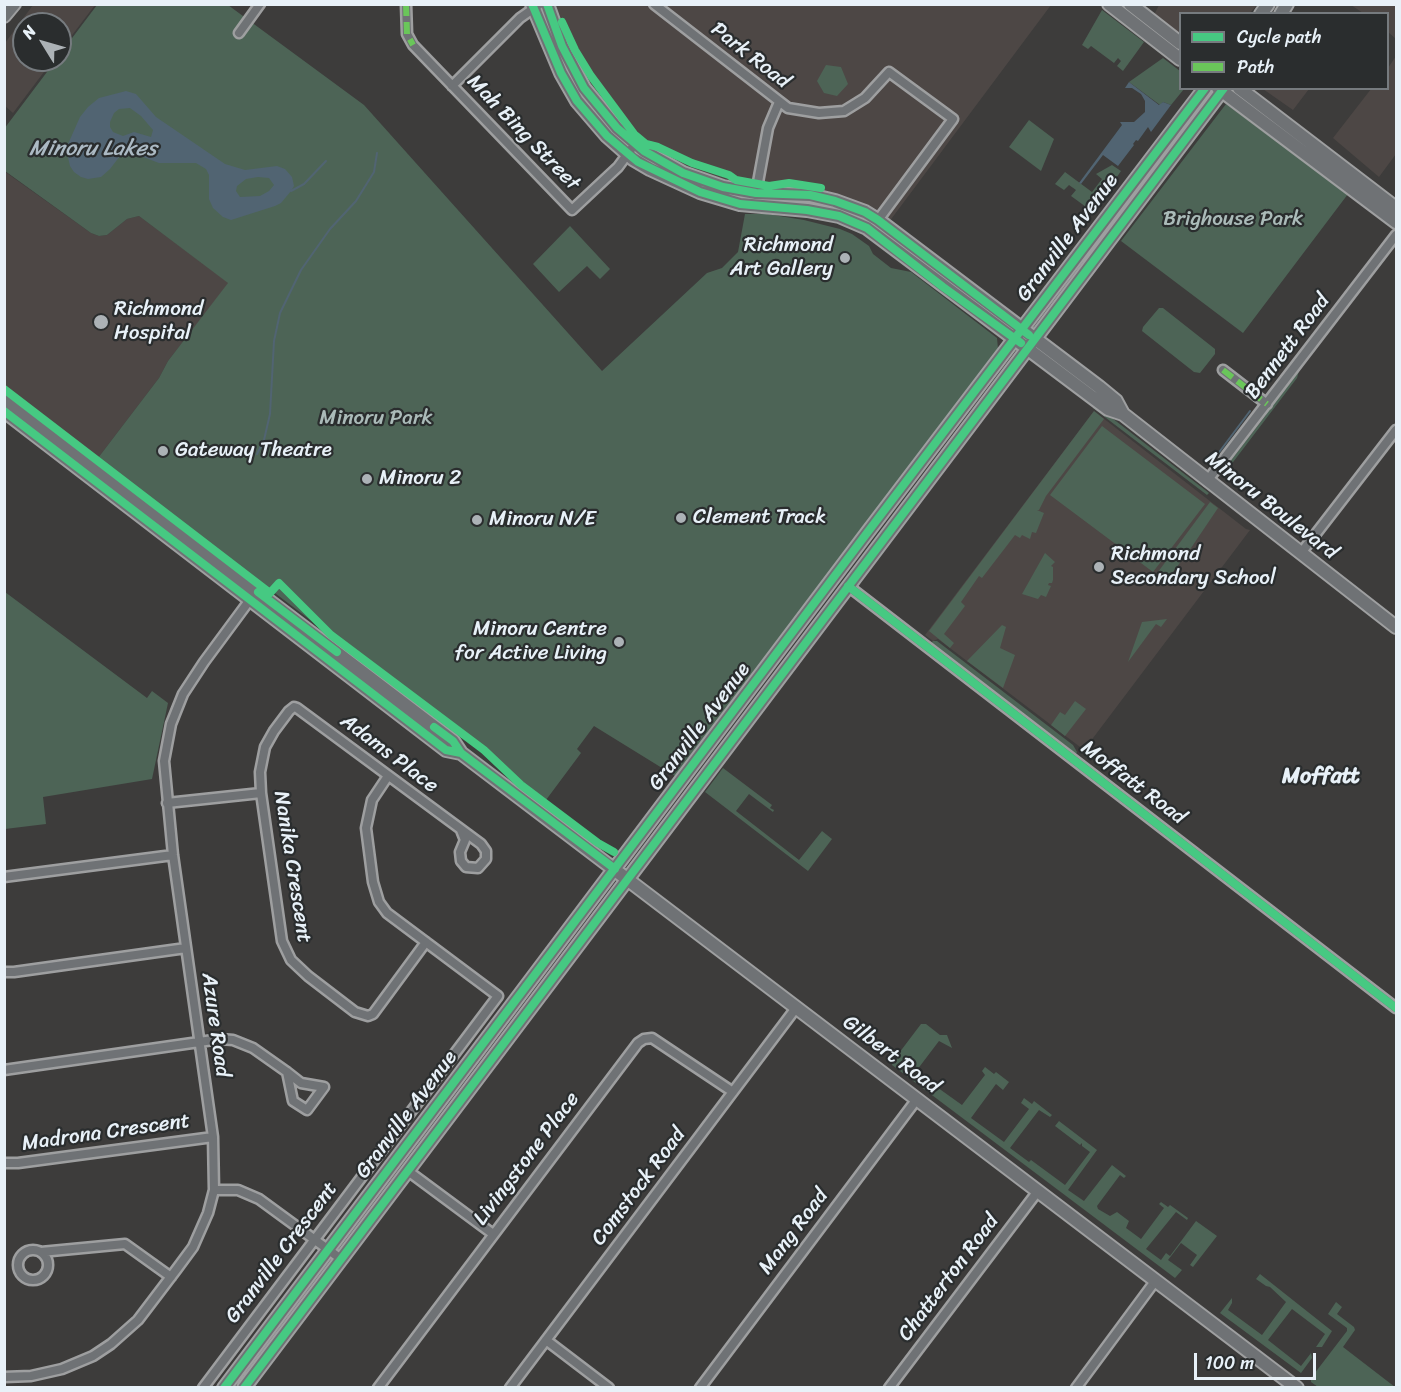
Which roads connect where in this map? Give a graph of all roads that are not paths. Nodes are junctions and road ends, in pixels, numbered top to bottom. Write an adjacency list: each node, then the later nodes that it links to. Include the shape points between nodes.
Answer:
1 (14, 4): 9 (main road)
2 (260, 4): 10 (street)
3 (406, 4): 13 (street, Mah Bing Street, via 407,34 413,45)
4 (547, 4): 19 (main road, Minoru Boulevard, via 562,46 584,88)
5 (654, 4): 18 (street, Park Road)
6 (1109, 4): 12 (main road)
7 (1130, 4): 11 (main road, via 1145,10)
8 (535, 6): 13 (street); 19 (main road, Minoru Boulevard, via 561,73 577,101 607,136)
9 (4, 16)
10 (239, 33)
11 (1179, 42)
12 (1179, 58)
13 (452, 86): 19 (street, Mah Bing Street, via 572,210)
14 (1203, 90): 25 (main road, Granville Avenue)
15 (1220, 90): 26 (main road, Granville Avenue)
16 (1222, 90): 23 (main road)
17 (1242, 90): 21 (main road)
18 (779, 102): 20 (street, via 768,128); 22 (street, Park Road, via 788,108 819,114 844,111 865,98 889,72 953,119)
19 (632, 149): 20 (main road, Minoru Boulevard, via 691,176); 25 (main road, Minoru Boulevard, via 650,169 700,192 754,207 839,216 867,228 943,287)
20 (756, 193): 22 (main road, Minoru Boulevard, via 810,195 865,212)
21 (1396, 208)
22 (878, 220): 25 (main road, Minoru Boulevard)
23 (1396, 222)
24 (1396, 235): 29 (street, Bennett Road)
25 (1018, 334): 26 (main road, Minoru Boulevard); 43 (main road, Granville Avenue)
26 (1031, 343): 32 (main road, Minoru Boulevard, via 1116,401 1123,414); 34 (main road, Granville Avenue)
27 (1223, 370): 29 (street)
28 (4, 399): 35 (main road, Gilbert Road)
29 (1267, 404): 32 (street, Bennett Road)
30 (4, 411): 35 (main road, Gilbert Road)
31 (1396, 430): 33 (street)
32 (1207, 481): 33 (main road, Minoru Boulevard)
33 (1301, 553): 36 (main road, Minoru Boulevard)
34 (848, 586): 45 (main road, Granville Avenue); 50 (street, Moffatt Road)
35 (254, 596): 40 (street, Azure Road, via 178,704 164,761); 43 (main road, Gilbert Road, via 453,741 461,753)
36 (1396, 627)
37 (294, 707): 38 (street, Adams Place); 39 (street, Nanika Crescent, via 265,747)
38 (388, 776): 41 (street, Adams Place); 46 (street, via 368,814 366,843 373,882 387,913)
39 (261, 793): 40 (street); 46 (street, Nanika Crescent, via 282,941 291,960 308,976 355,1012 368,1016)
40 (166, 803): 42 (street, Azure Road)
41 (461, 830): 41 (street, Adams Place, via 465,840 461,861 466,867 478,868 485,863 486,850)
42 (173, 855): 44 (street); 47 (street, Azure Road)
43 (615, 870): 45 (main road, Gilbert Road); 63 (main road, Granville Avenue)
44 (4, 878)
45 (628, 879): 49 (main road, Gilbert Road); 58 (main road, Granville Avenue)
46 (426, 942): 62 (street, Granville Crescent, via 498,996)
47 (186, 948): 48 (street); 51 (street, Azure Road)
48 (4, 972)
49 (796, 1008): 54 (street, Comstock Road); 55 (main road, Gilbert Road)
50 (1396, 1008)
51 (199, 1043): 52 (street); 53 (street, via 220,1039 241,1042); 56 (street, Azure Road)
52 (4, 1070)
53 (287, 1072): 53 (street, via 293,1101 307,1110 324,1087 301,1083)
54 (734, 1092): 61 (street, Livingstone Place, via 652,1038 644,1039); 68 (street, Comstock Road)
55 (917, 1099): 60 (main road, Gilbert Road); 78 (street, Mang Road)
56 (213, 1137): 57 (street, Madrona Crescent); 59 (street, Azure Road)
57 (4, 1163)
58 (408, 1171): 61 (street); 65 (main road, Granville Avenue)
59 (214, 1190): 62 (street, via 238,1190 259,1199); 66 (street, Azure Road, via 197,1239)
60 (1038, 1191): 67 (main road, Gilbert Road); 79 (street, Chatterton Road)
61 (493, 1234): 75 (street, Livingstone Place)
62 (314, 1240): 63 (street); 72 (street, Granville Crescent)
63 (328, 1250): 65 (street); 73 (main road, Granville Avenue)
64 (41, 1252): 66 (street, via 125,1245)
65 (341, 1259): 74 (main road, Granville Avenue)
66 (171, 1277): 70 (street, Azure Road, via 138,1320 93,1356 48,1373)
67 (1156, 1280): 80 (street); 81 (main road, Gilbert Road)
68 (546, 1340): 76 (street, Comstock Road); 77 (street)
69 (4, 1377): 70 (street, Azure Road)
70 (16, 1378): 71 (street)
71 (16, 1388)
72 (203, 1388)
73 (224, 1388)
74 (244, 1388)
75 (378, 1388)
76 (510, 1388)
77 (609, 1388)
78 (700, 1388)
79 (890, 1388)
80 (1076, 1388)
81 (1297, 1388)

